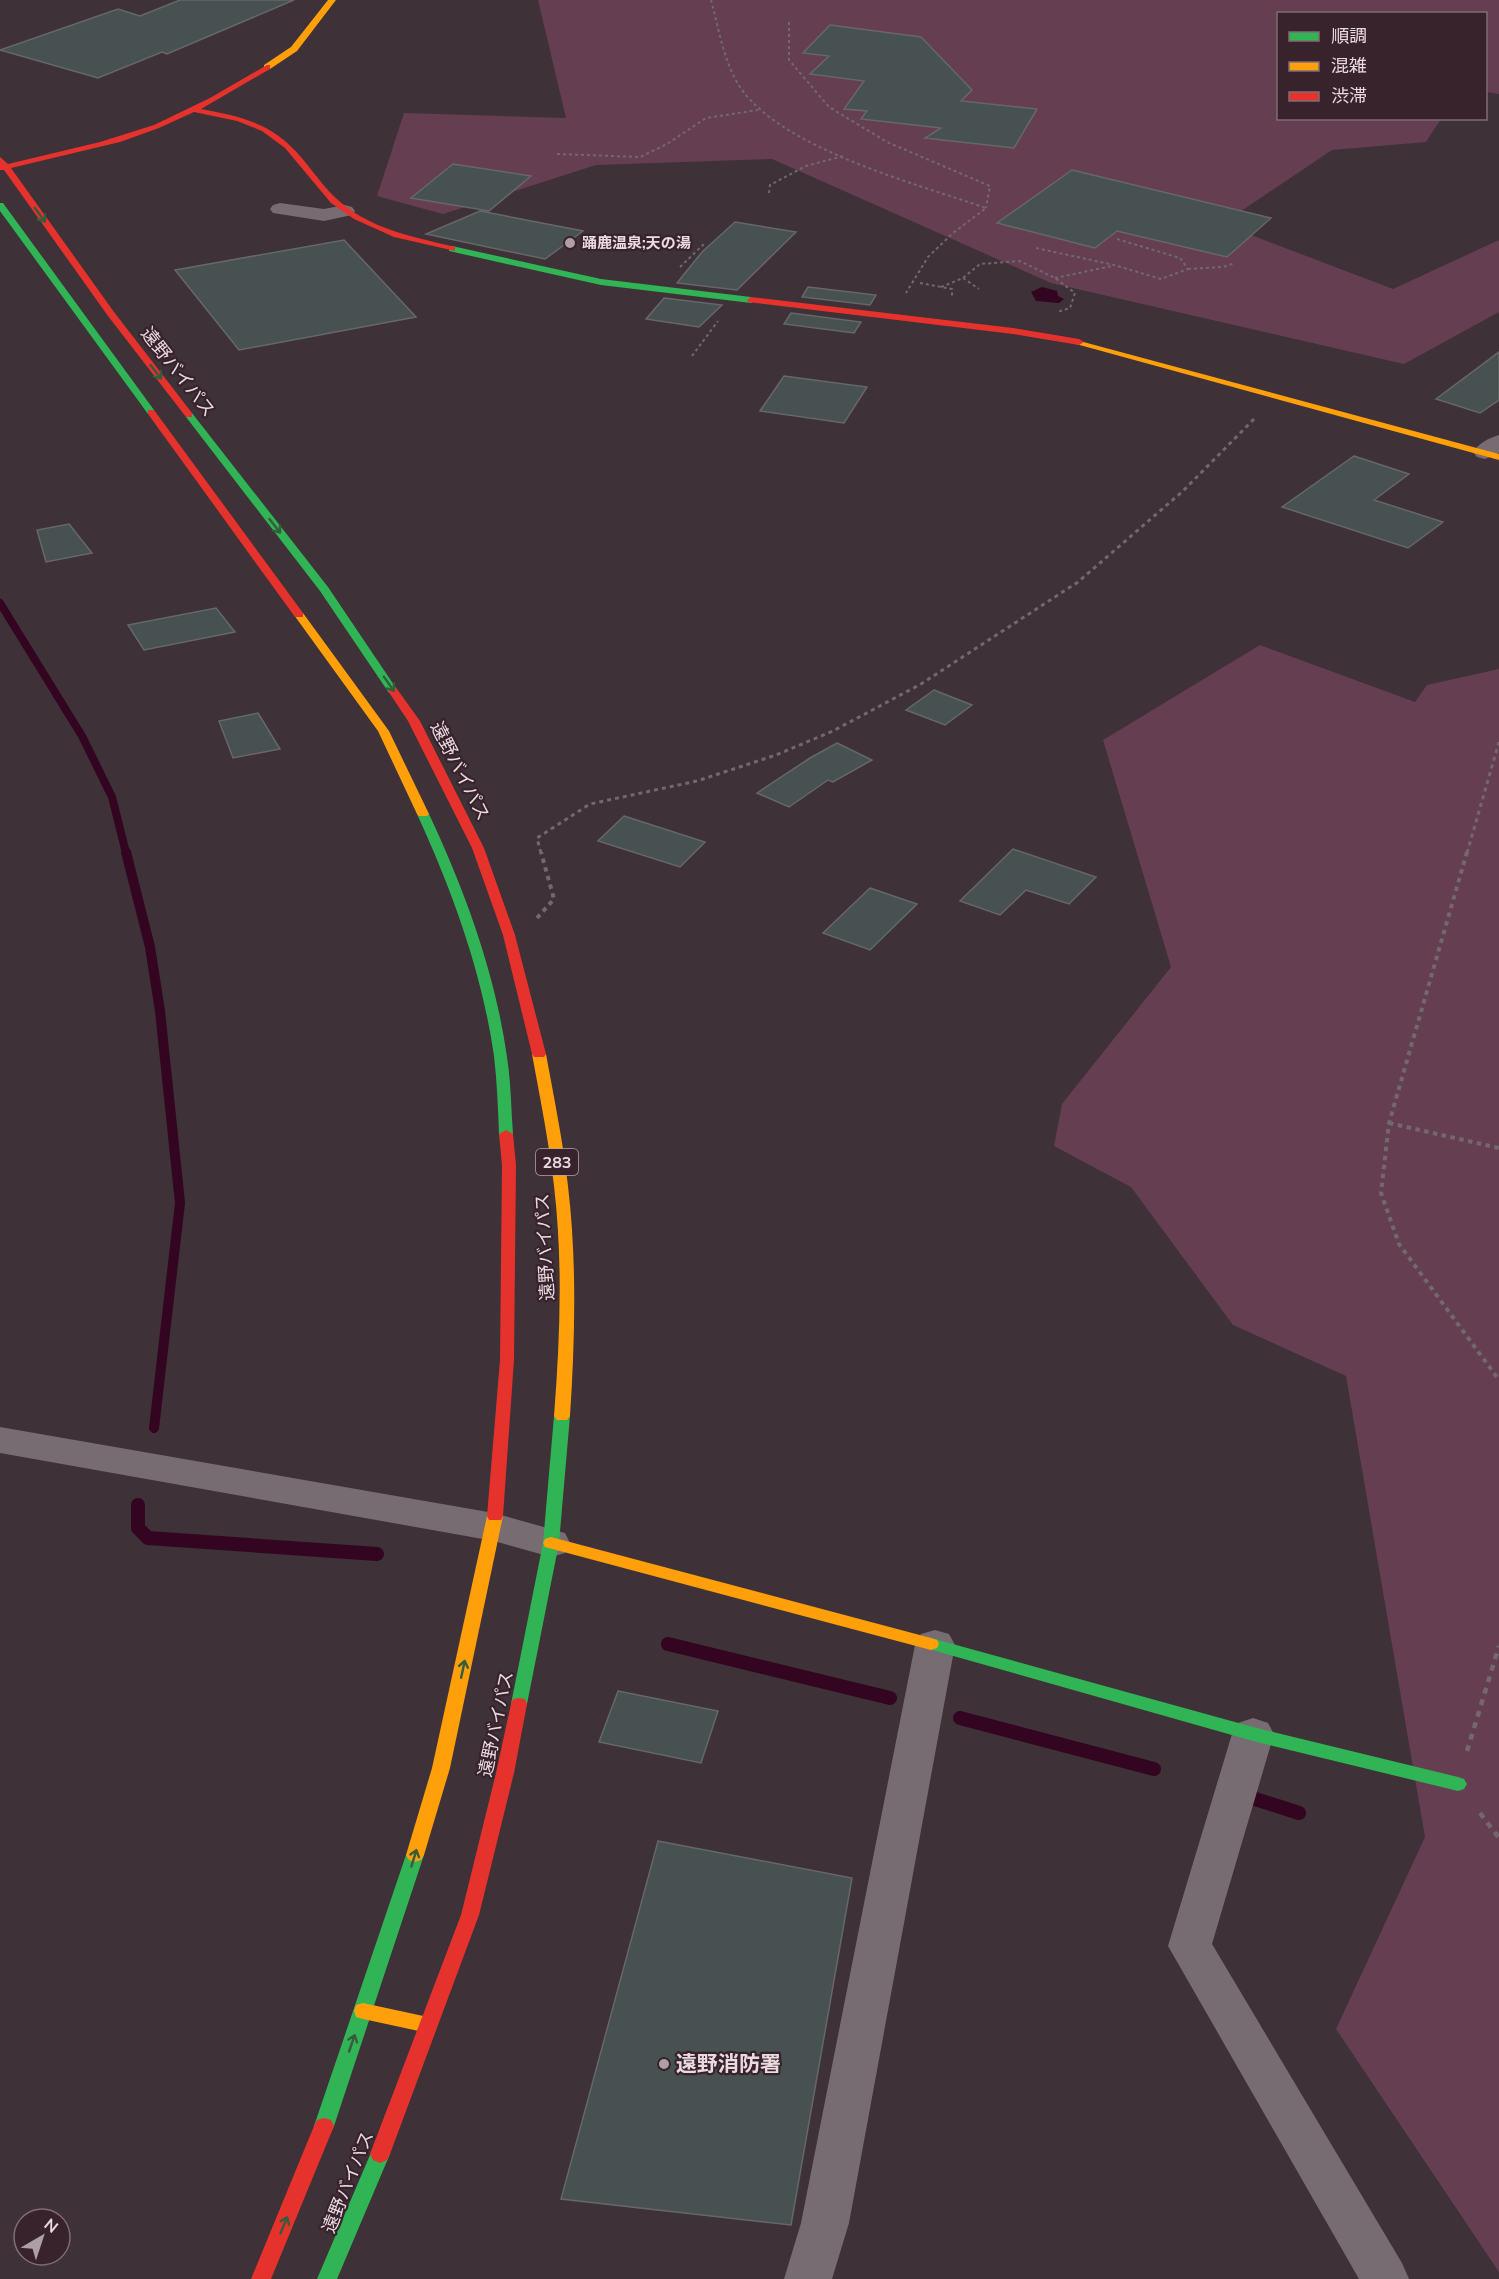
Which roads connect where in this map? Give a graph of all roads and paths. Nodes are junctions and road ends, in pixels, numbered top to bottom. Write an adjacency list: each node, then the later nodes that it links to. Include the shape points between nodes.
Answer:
1 (332, 0): 4 (main road, via 294,49)
2 (711, 0): 5 (path, via 728,61 742,90)
3 (789, 22): 11 (path, via 789,60 829,107 887,142 990,186)
4 (195, 110): 8 (main road, via 119,140); 13 (main road, via 237,118 280,138)
5 (759, 110): 6 (path, via 706,118 639,157); 7 (path, via 781,126)
6 (557, 154)
7 (844, 156): 9 (path, via 806,166 770,185); 11 (path)
8 (2, 165): 29 (main road, 遠野バイパス / 283, one-way to 29, via 111,314)
9 (769, 193)
10 (0, 205): 29 (main road, 遠野バイパス / 283)
11 (986, 208): 25 (path, via 928,257)
12 (280, 209): 13 (street, via 324,215)
13 (345, 211): 23 (main road, via 388,232 466,252 601,282)
14 (1117, 239): 18 (path, via 1180,258)
15 (1036, 248): 17 (path)
16 (1235, 263): 18 (path)
17 (1114, 265): 18 (path, via 1161,279); 20 (path)
18 (1188, 269)
19 (963, 278): 20 (path, via 980,264 1020,261); 21 (path); 22 (path)
20 (1054, 278): 24 (path, via 1075,293 1070,308)
21 (941, 287)
22 (979, 289)
23 (734, 298): 25 (main road); 26 (path)
24 (1054, 312)
25 (891, 316): 27 (main road, via 1076,341)
26 (692, 356)
27 (1282, 395): 28 (main road); 31 (path, via 1174,499 1078,582 921,684 833,731 776,755 697,781 590,804 537,838 554,899 541,915)
28 (1494, 450)
29 (240, 506): 31 (main road, 遠野バイパス / 283, one-way to 31, via 324,589 414,721 478,848); 36 (main road, 遠野バイパス / 283, via 383,731 443,855 474,945 498,1048 509,1165 507,1359)
30 (1499, 742): 32 (path)
31 (509, 936): 37 (main road, 遠野バイパス / 283, via 541,1068 557,1156 566,1257 567,1354)
32 (1389, 1123): 33 (path); 34 (path, via 1381,1193 1399,1244)
33 (1499, 1148)
34 (1499, 1380)
35 (0, 1440): 36 (street)
36 (494, 1527): 37 (street); 42 (main road, 遠野バイパス / 283, one-way to 36, via 441,1768)
37 (552, 1543): 38 (main road); 43 (main road, 遠野バイパス / 283, via 505,1773 470,1915)
38 (935, 1645): 40 (main road); 46 (street, via 825,2223)
39 (1499, 1646): 41 (path)
40 (1253, 1734): 41 (main road); 47 (street, via 1190,1946)
41 (1458, 1784)
42 (363, 2011): 43 (main road); 44 (main road, 遠野バイパス / 283, one-way to 42, via 320,2139)
43 (428, 2025): 45 (main road, 遠野バイパス / 283, via 382,2149)
44 (261, 2279)
45 (327, 2279)
46 (808, 2279)
47 (1385, 2279)

